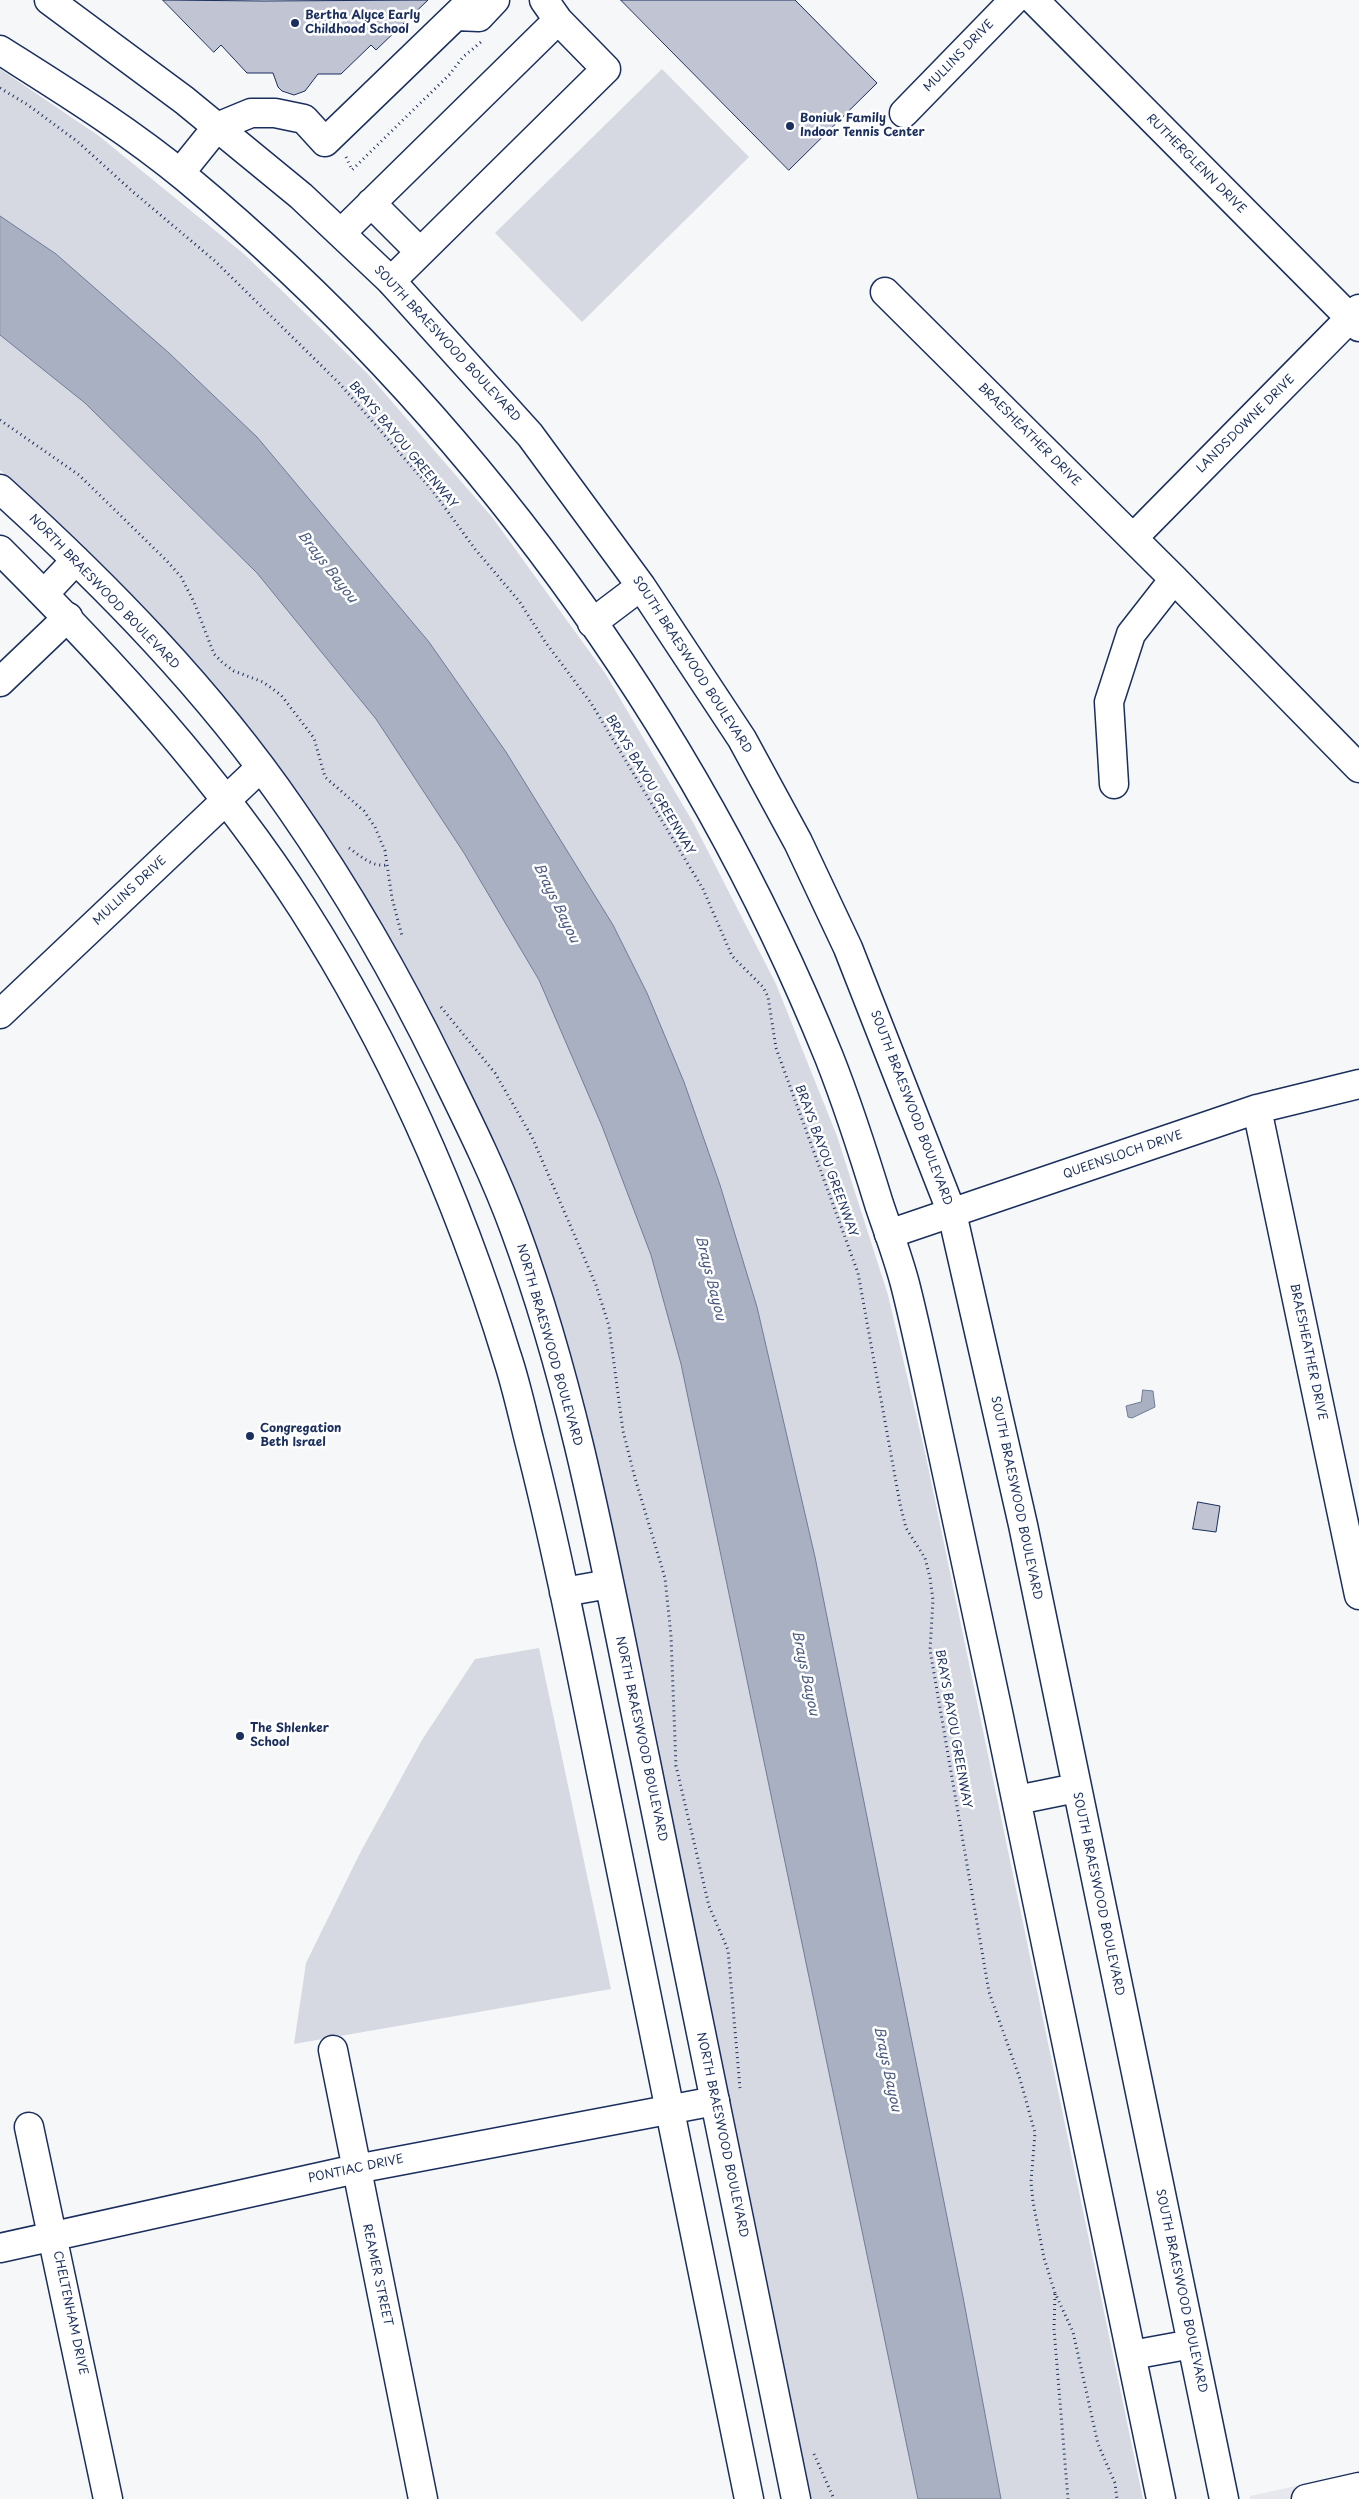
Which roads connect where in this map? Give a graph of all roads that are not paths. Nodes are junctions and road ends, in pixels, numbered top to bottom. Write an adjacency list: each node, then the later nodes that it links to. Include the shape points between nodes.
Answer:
1 (49, 0): 8 (main road, SOUTH BRAESWOOD BOULEVARD)
2 (1014, 0): 7 (main road, MULLINS DRIVE)
3 (1034, 0): 15 (main road, RUTHERGLENN DRIVE)
4 (474, 6): 8 (main road, via 326,142 304,119 275,113 251,112)
5 (551, 10): 10 (main road); 12 (main road, via 606,69)
6 (0, 50): 9 (main road, via 75,97)
7 (904, 113)
8 (217, 127): 9 (main road); 11 (main road, SOUTH BRAESWOOD BOULEVARD, via 301,196)
9 (180, 173): 24 (main road, via 281,261 340,319 454,442)
10 (372, 203): 11 (main road); 12 (main road)
11 (340, 233): 13 (main road, SOUTH BRAESWOOD BOULEVARD)
12 (420, 252): 13 (main road)
13 (391, 281): 21 (main road, SOUTH BRAESWOOD BOULEVARD, via 530,435)
14 (884, 292): 17 (main road, BRAESHEATHER DRIVE)
15 (1356, 318): 17 (main road, LANDSDOWNE DRIVE)
16 (0, 489): 19 (main road, NORTH BRAESWOOD BOULEVARD)
17 (1133, 538): 20 (main road, BRAESHEATHER DRIVE)
18 (0, 550): 22 (main road)
19 (76, 560): 22 (main road); 26 (main road, NORTH BRAESWOOD BOULEVARD, via 163,650)
20 (1174, 579): 27 (main road, BRAESHEATHER DRIVE); 28 (main road, via 1131,634 1109,702)
21 (641, 586): 24 (main road); 33 (main road, SOUTH BRAESWOOD BOULEVARD, via 742,739 798,842 848,948)
22 (44, 594): 23 (main road)
23 (68, 617): 25 (main road); 29 (main road)
24 (592, 623): 34 (main road, via 652,713 761,907 828,1056)
25 (0, 682)
26 (260, 768): 29 (main road, MULLINS DRIVE); 36 (main road, NORTH BRAESWOOD BOULEVARD, via 292,810 355,908 412,1008 481,1149 514,1229 545,1322 574,1422)
27 (1359, 768)
28 (1114, 784)
29 (228, 799): 30 (main road, MULLINS DRIVE); 37 (main road, via 304,910 368,1021 417,1120 465,1233 508,1358)
30 (0, 1014)
31 (1359, 1084): 32 (main road, QUEENSLOCH DRIVE)
32 (1258, 1109): 33 (main road, QUEENSLOCH DRIVE); 35 (main road, BRAESHEATHER DRIVE)
33 (952, 1213): 34 (main road, QUEENSLOCH DRIVE); 39 (main road, SOUTH BRAESWOOD BOULEVARD, via 1023,1525)
34 (889, 1234): 40 (main road, via 911,1311)
35 (1352, 1523): 38 (main road, BRAESHEATHER DRIVE)
36 (609, 1584): 37 (main road); 42 (main road, NORTH BRAESWOOD BOULEVARD)
37 (564, 1592): 43 (main road)
38 (1359, 1595)
39 (1076, 1788): 40 (main road); 48 (main road, SOUTH BRAESWOOD BOULEVARD)
40 (1016, 1800): 49 (main road)
41 (333, 2050): 45 (main road, REAMER STREET)
42 (715, 2101): 43 (main road, PONTIAC DRIVE); 54 (main road, NORTH BRAESWOOD BOULEVARD)
43 (671, 2110): 45 (main road, PONTIAC DRIVE); 53 (main road)
44 (29, 2127): 46 (main road, CHELTENHAM DRIVE)
45 (356, 2169): 46 (main road, PONTIAC DRIVE); 52 (main road, REAMER STREET)
46 (54, 2236): 47 (main road, PONTIAC DRIVE); 51 (main road, CHELTENHAM DRIVE)
47 (0, 2248)
48 (1192, 2344): 49 (main road); 56 (main road, SOUTH BRAESWOOD BOULEVARD)
49 (1132, 2355): 55 (main road)
50 (1359, 2487): 57 (main road)
51 (108, 2499)
52 (423, 2499)
53 (749, 2499)
54 (796, 2499)
55 (1161, 2499)
56 (1224, 2499)
57 (1306, 2499)

